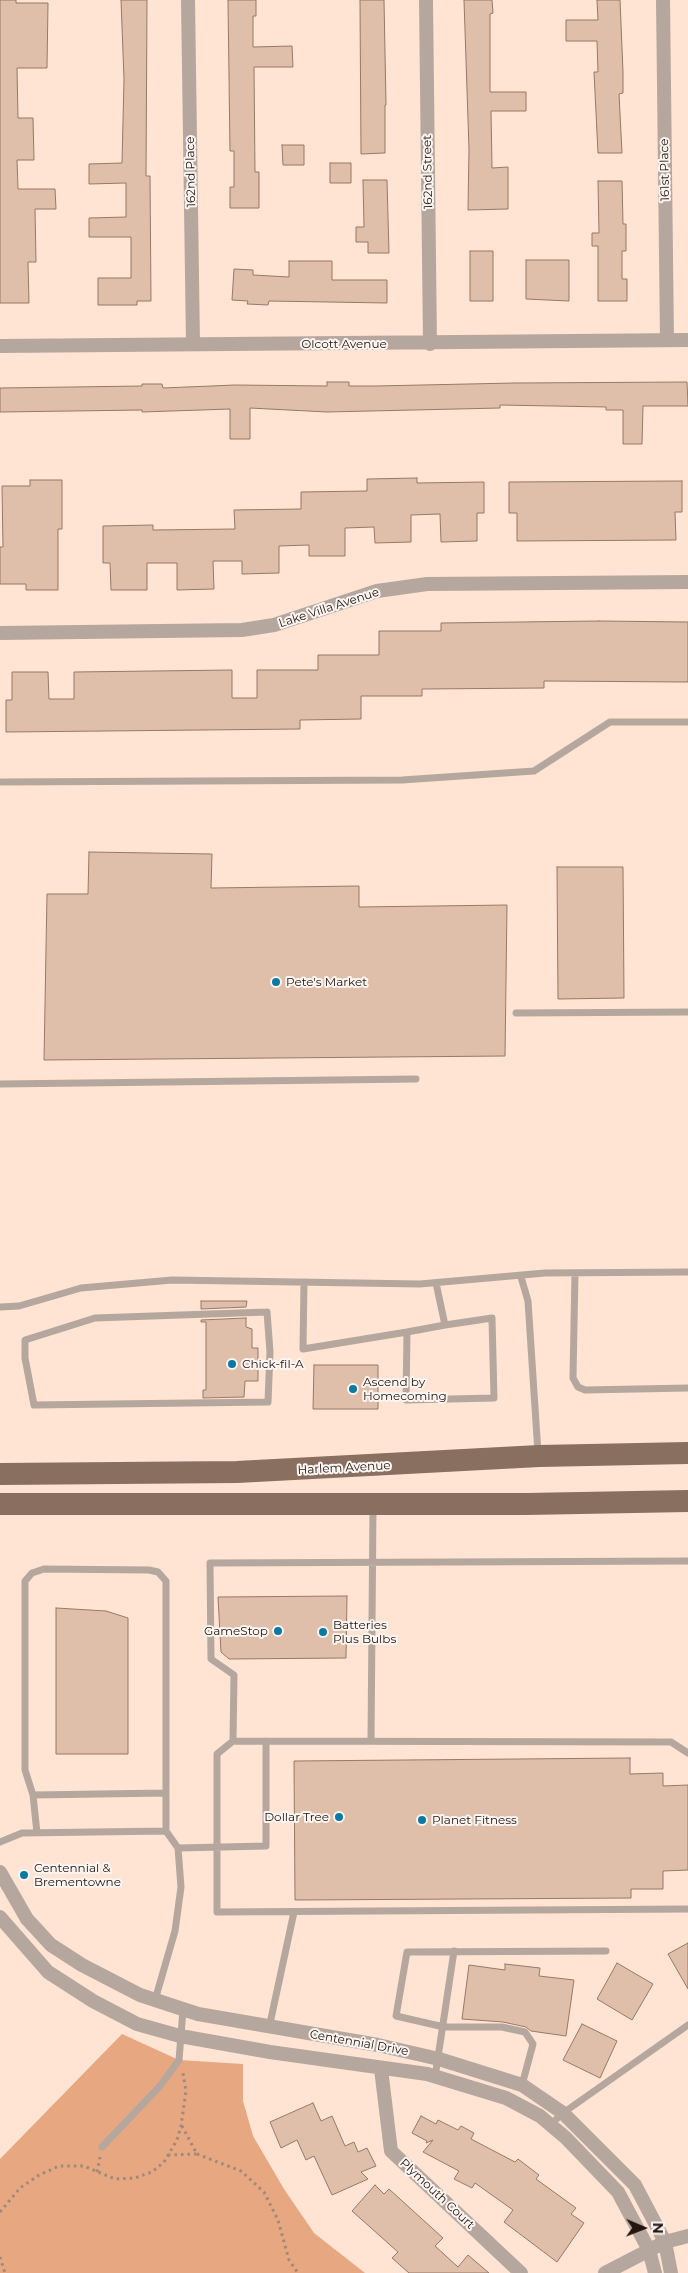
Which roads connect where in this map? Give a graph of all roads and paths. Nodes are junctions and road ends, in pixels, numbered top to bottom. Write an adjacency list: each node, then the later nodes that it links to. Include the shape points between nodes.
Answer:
1 (188, 0): 6 (street, 162nd Place)
2 (426, 0): 7 (street, 162nd Street)
3 (663, 0): 4 (street, 161st Place)
4 (667, 340): 5 (street, Olcott Avenue); 7 (street, Olcott Avenue)
5 (688, 340)
6 (193, 344): 7 (street, Olcott Avenue); 8 (street, Olcott Avenue)
7 (430, 344)
8 (0, 346)
9 (688, 582): 10 (street, Lake Villa Avenue, via 427,584 376,591 274,625 242,630)
10 (0, 632)
11 (688, 722): 12 (lane, via 610,722 534,771 402,780)
12 (0, 782)
13 (688, 1012): 14 (lane)
14 (516, 1013)
15 (416, 1079): 16 (lane)
16 (0, 1084)
17 (688, 1272): 18 (lane)
18 (574, 1273): 19 (lane); 26 (lane, via 573,1378 578,1387 585,1390)
19 (521, 1277): 21 (lane); 28 (lane, via 528,1301)
20 (304, 1282): 21 (lane); 22 (lane, via 172,1280 82,1288 19,1306); 25 (lane, via 303,1349)
21 (436, 1283): 24 (lane)
22 (0, 1307)
23 (173, 1314): 23 (lane, via 267,1312 270,1352 268,1402 34,1405 25,1340 95,1318)
24 (445, 1325): 25 (lane); 25 (lane, via 492,1318 494,1398 406,1400)
25 (406, 1332)
26 (688, 1388)
27 (688, 1453): 28 (main road, Harlem Avenue)
28 (539, 1456): 29 (main road, Harlem Avenue, via 237,1472)
29 (0, 1474)
30 (688, 1501): 31 (main road)
31 (373, 1503): 32 (main road); 34 (lane)
32 (0, 1504)
33 (688, 1561): 34 (lane)
34 (372, 1562): 36 (lane, via 210,1563 211,1659 234,1674); 37 (lane)
35 (266, 1740): 36 (lane); 37 (lane); 44 (lane, via 266,1846)
36 (233, 1741): 44 (lane, via 217,1754)
37 (371, 1741): 38 (lane, via 671,1742)
38 (688, 1754)
39 (166, 1793): 40 (lane); 40 (lane, via 166,1581 158,1572 149,1570 44,1569 32,1573 25,1581 24,1770); 41 (lane)
40 (33, 1795): 42 (lane)
41 (166, 1832): 42 (lane); 45 (lane)
42 (36, 1833): 43 (lane, via 13,1835)
43 (0, 1842)
44 (216, 1846): 45 (lane); 48 (lane, via 218,1912)
45 (178, 1848): 52 (lane, via 180,1887 175,1931)
46 (0, 1872): 52 (street, Centennial Drive, via 27,1919 51,1945 82,1965)
47 (688, 1909): 48 (lane)
48 (294, 1912): 56 (lane)
49 (0, 1917): 57 (street, Centennial Drive, via 48,1972 137,2024)
50 (454, 1951): 51 (lane); 55 (lane); 55 (lane, via 407,1952 396,2016)
51 (606, 1951)
52 (155, 2001): 53 (street, Centennial Drive)
53 (183, 2010): 56 (street, Centennial Drive); 57 (lane)
54 (688, 2026): 63 (lane)
55 (444, 2027): 58 (lane); 62 (lane, via 502,2026 525,2032 533,2044)
56 (269, 2028): 58 (street, Centennial Drive)
57 (180, 2036): 59 (lane); 60 (street, Centennial Drive)
58 (439, 2059): 61 (lane); 62 (street, Centennial Drive)
59 (179, 2060): 65 (path, via 186,2091); 66 (lane, via 160,2086)
60 (381, 2069): 61 (street, Centennial Drive); 76 (street, Plymouth Court, via 391,2150)
61 (435, 2077): 64 (street, Centennial Drive, via 506,2098)
62 (522, 2085): 63 (street, Centennial Drive)
63 (563, 2112): 64 (lane); 71 (street, Centennial Drive, via 635,2185)
64 (550, 2125): 72 (street, Centennial Drive, via 618,2192)
65 (181, 2126): 67 (path); 68 (path)
66 (102, 2147)
67 (197, 2154): 68 (path); 75 (path, via 241,2171 264,2192 278,2220 289,2260)
68 (168, 2155): 69 (path, via 152,2172 135,2178 115,2178 84,2166 59,2166 20,2188)
69 (0, 2212)
70 (688, 2236): 71 (street)
71 (665, 2242): 72 (street); 79 (street, Centennial Drive)
72 (650, 2250): 77 (street); 78 (street, Centennial Drive)
73 (0, 2257): 74 (path)
74 (6, 2273)
75 (298, 2273)
76 (521, 2273)
77 (605, 2273)
78 (655, 2273)
79 (671, 2273)

